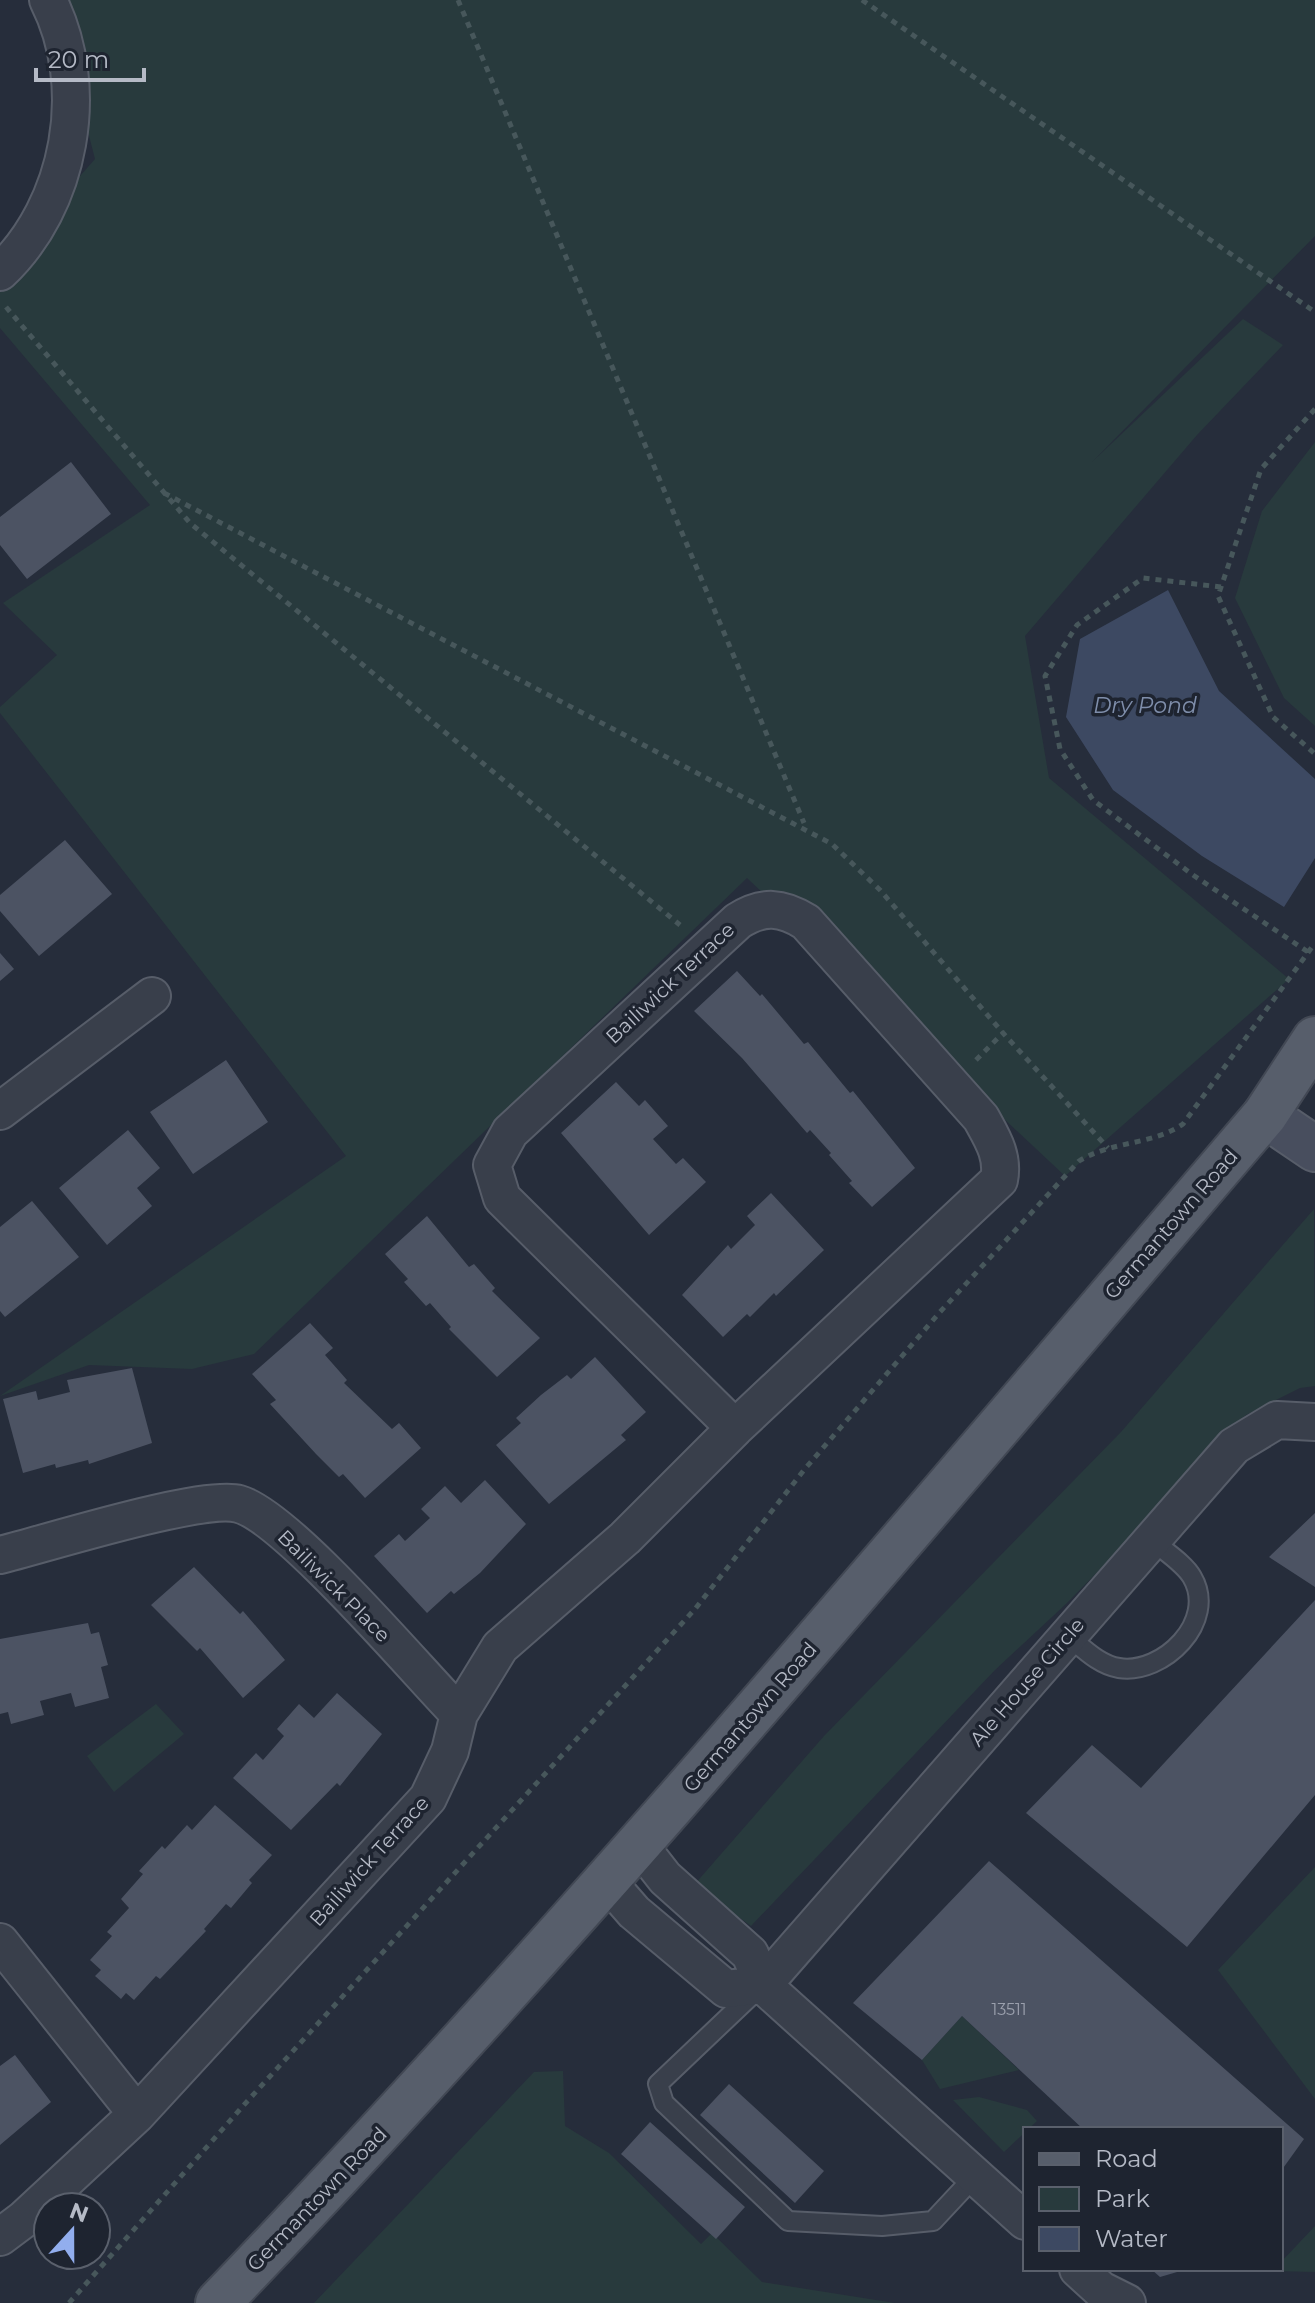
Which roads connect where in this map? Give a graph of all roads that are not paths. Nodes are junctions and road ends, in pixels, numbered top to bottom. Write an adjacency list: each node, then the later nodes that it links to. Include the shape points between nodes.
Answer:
1 (48, 0): 2 (street, via 61,26 73,110 51,205 20,253)
2 (0, 272)
3 (152, 996): 6 (street)
4 (1315, 1039): 7 (main road, Germantown Road)
5 (1315, 1086): 7 (main road, Germantown Road)
6 (0, 1111)
7 (1265, 1115): 8 (street); 15 (main road, Germantown Road)
8 (1315, 1149)
9 (1315, 1422): 11 (street, Ale House Circle, via 1277,1420 1234,1446)
10 (735, 1428): 10 (street, Bailiwick Terrace, via 999,1180 1002,1167 981,1118 806,922 787,910 752,912 708,948 510,1132 492,1165 502,1198); 14 (street, Bailiwick Terrace, via 625,1538 500,1647)
11 (1152, 1540): 13 (street, Ale House Circle); 13 (lane, via 1192,1576 1199,1596 1194,1625 1180,1644 1154,1665 1120,1669)
12 (0, 1555): 14 (street, Bailiwick Place, via 195,1505 238,1504 285,1532)
13 (1068, 1636): 18 (street, Ale House Circle)
14 (459, 1714): 19 (street, Bailiwick Terrace, via 450,1751 428,1798)
15 (640, 1846): 16 (main road, Germantown Road); 18 (street, via 665,1878 750,1954)
16 (607, 1881): 18 (street, via 634,1912 726,1989); 24 (main road, Germantown Road, via 372,2142)
17 (0, 1942): 19 (street)
18 (763, 1985): 20 (street); 20 (lane, Ale House Circle, via 658,2084 664,2103 788,2221 882,2226 933,2221)
19 (137, 2114): 22 (street, Bailiwick Terrace)
20 (975, 2176): 21 (street)
21 (1023, 2219)
22 (0, 2237)
23 (1080, 2271): 25 (street)
24 (218, 2303)
25 (1127, 2303)

